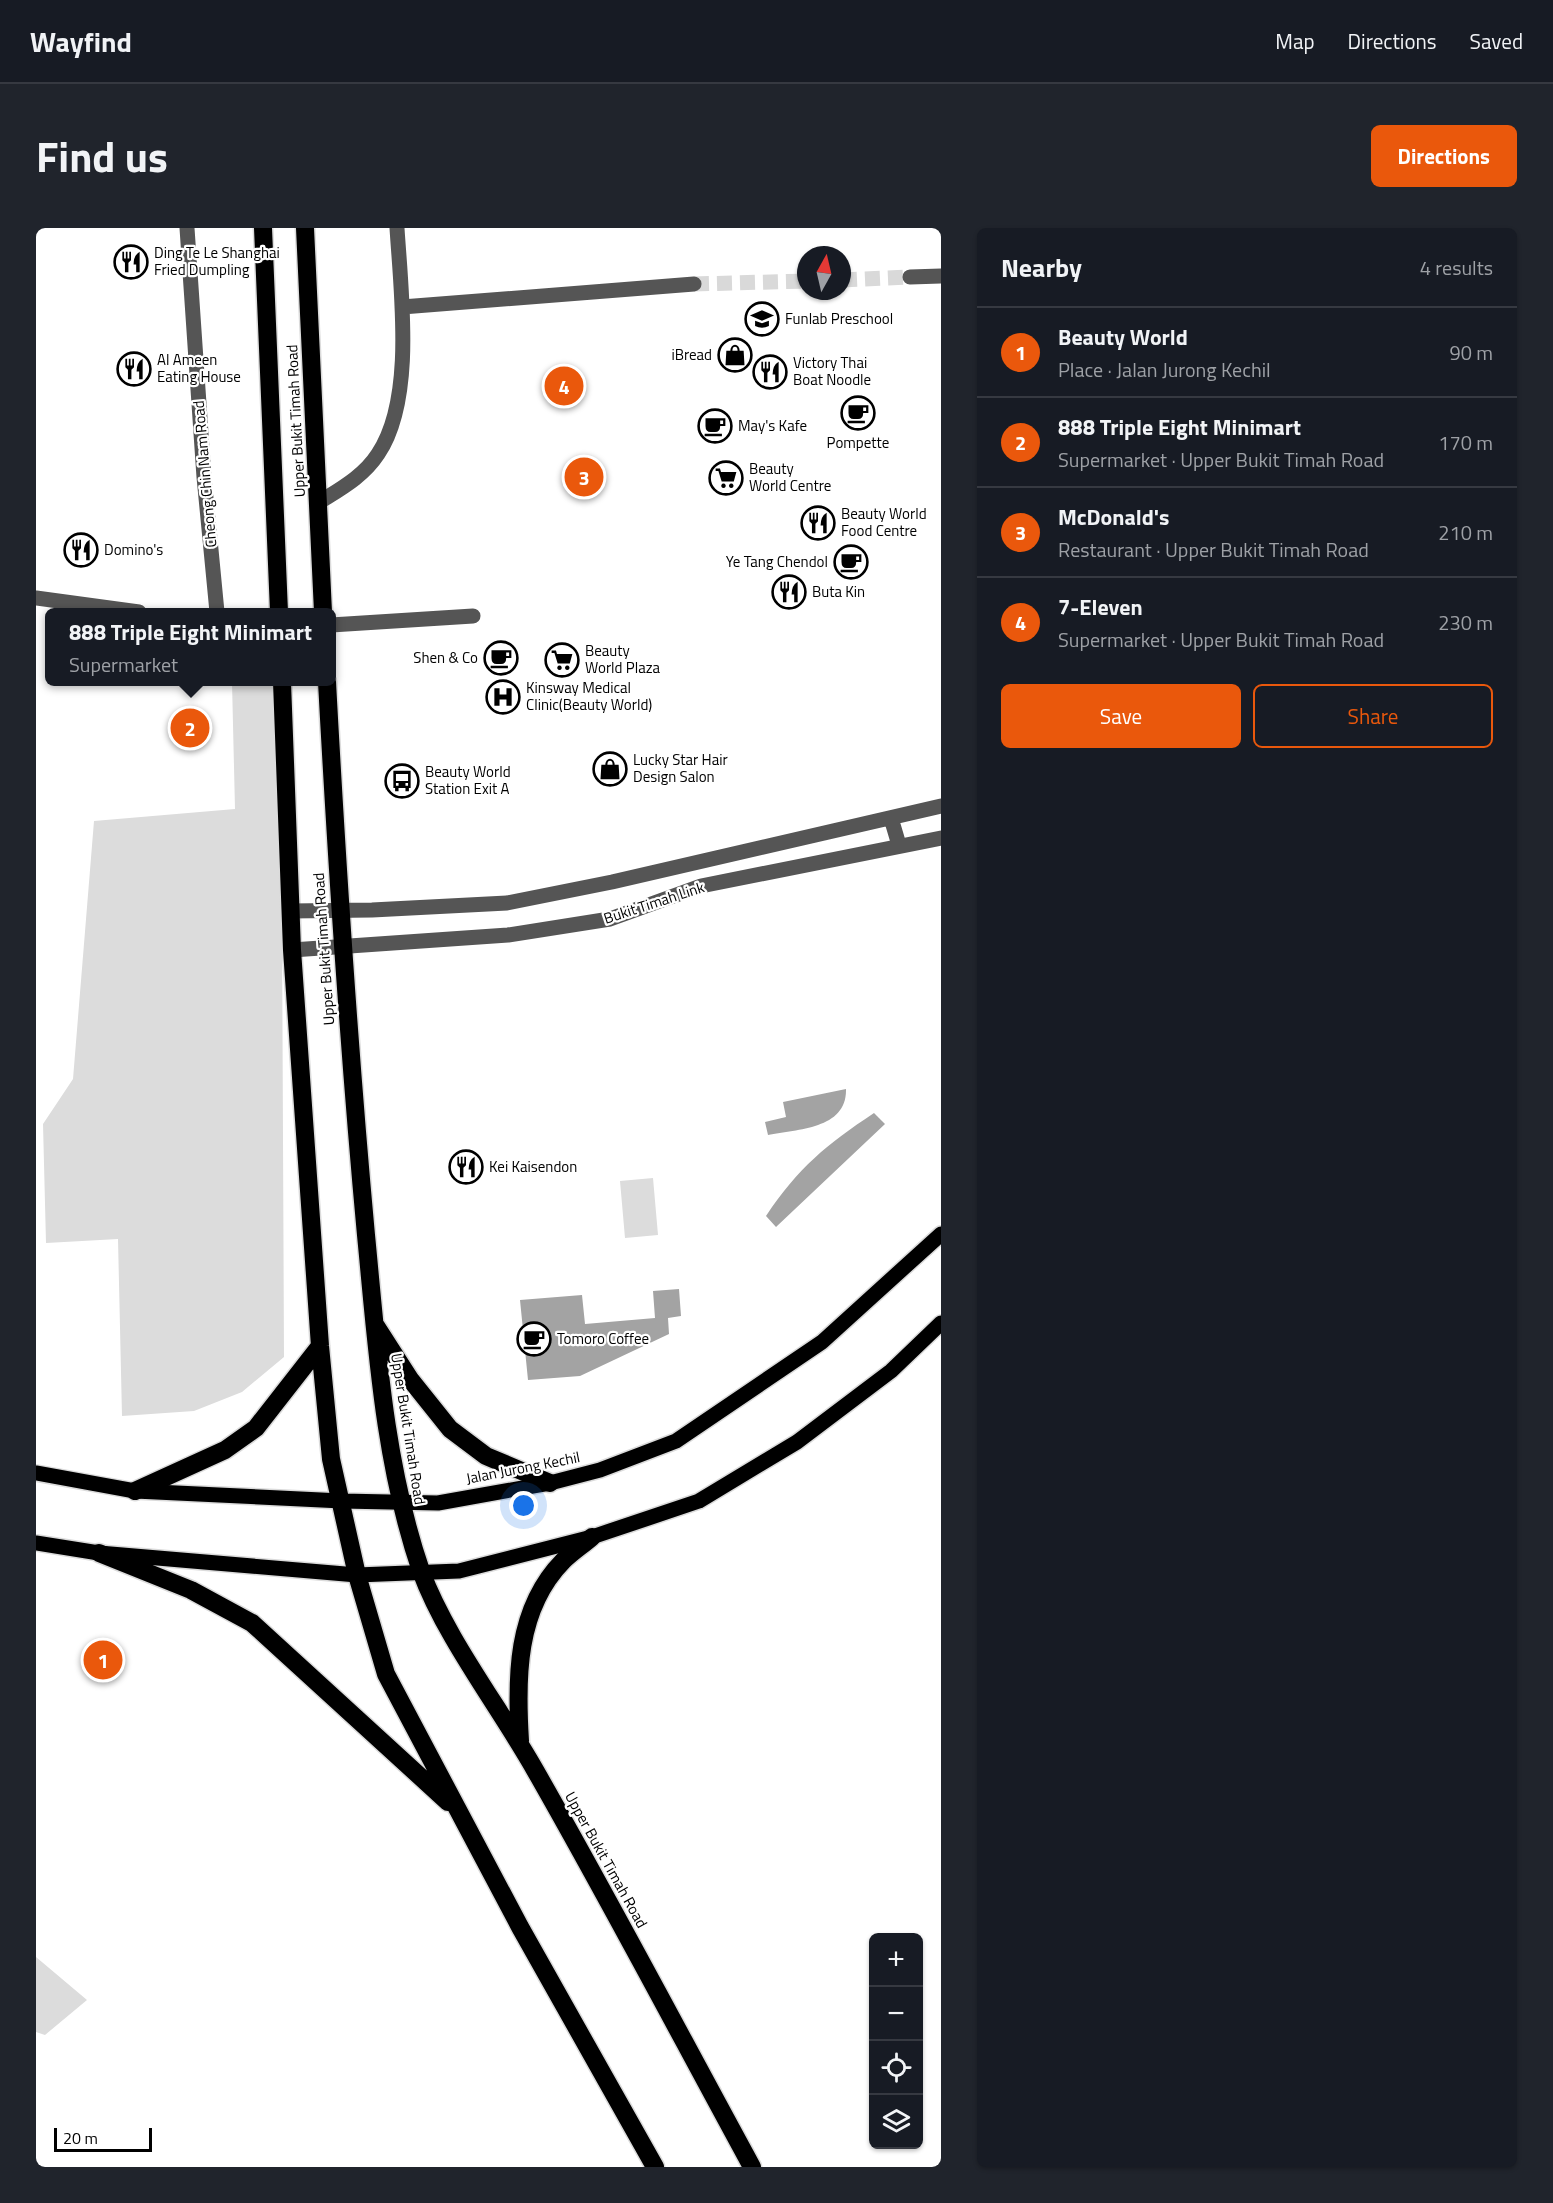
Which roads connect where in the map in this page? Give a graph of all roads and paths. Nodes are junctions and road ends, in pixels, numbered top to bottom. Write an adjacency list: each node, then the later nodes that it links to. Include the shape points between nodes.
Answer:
1 (187, 228): 12 (street, Cheong Chin Nam Road)
2 (263, 228): 13 (highway, Upper Bukit Timah Road)
3 (305, 228): 9 (highway, Upper Bukit Timah Road)
4 (397, 228): 8 (street)
5 (941, 276): 6 (street)
6 (910, 278)
7 (694, 284): 8 (street)
8 (402, 307): 9 (street, via 402,356 391,429 378,455 358,478)
9 (318, 504): 14 (highway, Upper Bukit Timah Road)
10 (36, 598): 11 (street)
11 (110, 608)
12 (217, 608)
13 (278, 608)
14 (323, 608)
15 (472, 616): 16 (street)
16 (336, 624)
17 (282, 686): 26 (highway, Upper Bukit Timah Road)
18 (327, 686): 25 (highway, Upper Bukit Timah Road)
19 (941, 806): 20 (street, Bukit Timah Link)
20 (891, 818): 22 (street); 23 (street, Bukit Timah Link)
21 (941, 838): 22 (street, Bukit Timah Link)
22 (899, 845): 24 (street, Bukit Timah Link)
23 (697, 862): 24 (street); 25 (street, Bukit Timah Link, via 507,903)
24 (701, 886): 27 (street, Bukit Timah Link, via 610,919 508,935)
25 (339, 910): 26 (street, Bukit Timah Link); 27 (highway, Upper Bukit Timah Road)
26 (291, 911): 28 (highway, Upper Bukit Timah Road)
27 (341, 947): 28 (street, Bukit Timah Link); 30 (highway, Upper Bukit Timah Road)
28 (292, 950): 32 (highway, Upper Bukit Timah Road)
29 (941, 1234): 34 (main road, Jalan Jurong Kechil, via 822,1342 675,1441 600,1470)
30 (373, 1322): 34 (highway, via 410,1379 450,1429 486,1456); 37 (highway, Upper Bukit Timah Road)
31 (941, 1323): 38 (main road, via 891,1371 806,1435 717,1491 699,1501)
32 (320, 1347): 35 (highway, via 256,1428 225,1450); 36 (highway, Upper Bukit Timah Road, via 331,1459)
33 (36, 1473): 35 (main road, Jalan Jurong Kechil)
34 (550, 1483): 37 (main road, Jalan Jurong Kechil, via 438,1503)
35 (135, 1491): 36 (main road, Jalan Jurong Kechil)
36 (342, 1501): 37 (main road, Jalan Jurong Kechil); 42 (highway, Upper Bukit Timah Road)
37 (400, 1502): 41 (highway, Upper Bukit Timah Road)
38 (592, 1537): 41 (main road, via 459,1571); 43 (highway, via 563,1561 530,1610 520,1665)
39 (36, 1544): 40 (main road)
40 (99, 1553): 42 (main road); 44 (highway, via 191,1590 252,1623)
41 (422, 1574): 42 (main road); 43 (highway, Upper Bukit Timah Road, via 442,1617)
42 (357, 1575): 44 (highway, Upper Bukit Timah Road, via 386,1674)
43 (521, 1745): 46 (highway, Upper Bukit Timah Road)
44 (458, 1812): 45 (highway, Upper Bukit Timah Road)
45 (655, 2167)
46 (752, 2167)

